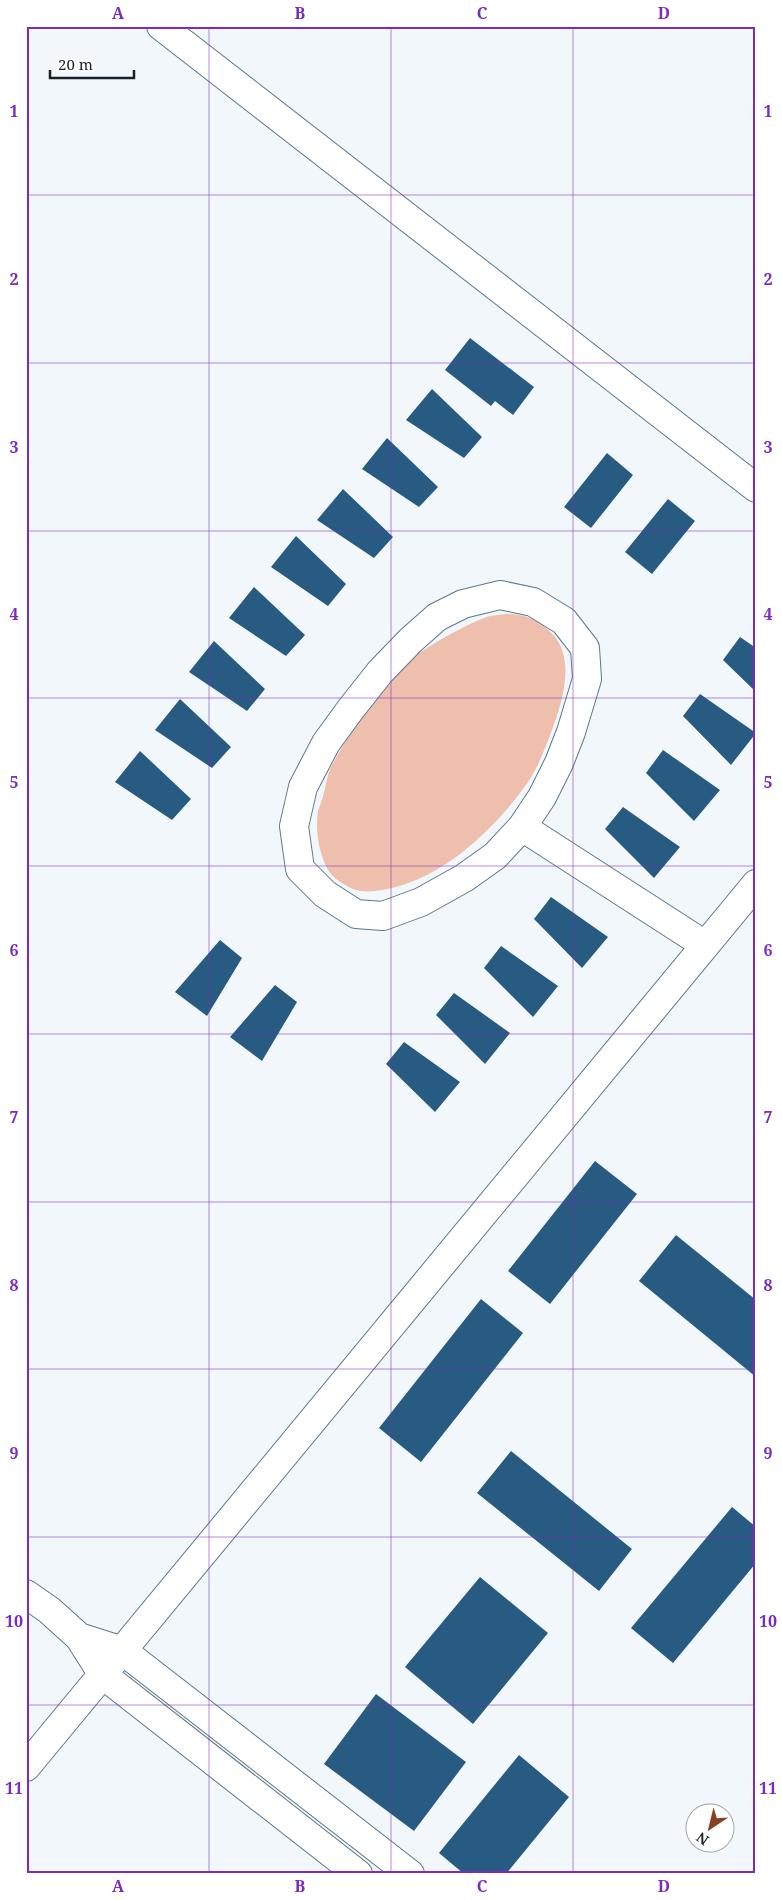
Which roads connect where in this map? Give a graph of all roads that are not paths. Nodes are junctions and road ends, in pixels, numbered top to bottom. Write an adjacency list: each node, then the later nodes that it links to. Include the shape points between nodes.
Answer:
1 (161, 26): 2 (street)
2 (756, 488)
3 (522, 827): 3 (street, via 494,856 464,878 421,902 383,916 356,914 325,894 300,869 294,826 303,787 326,744 380,672 437,617 463,604 500,595 533,602 556,616 564,621 585,648 587,678 571,732 542,797); 5 (street)
4 (756, 884): 5 (street)
5 (705, 945): 8 (street)
6 (26, 1594): 7 (street)
7 (79, 1637): 8 (street); 9 (street)
8 (123, 1651): 9 (street); 12 (street)
9 (102, 1675): 10 (street); 11 (street)
10 (26, 1767)
11 (358, 1874)
12 (410, 1874)

